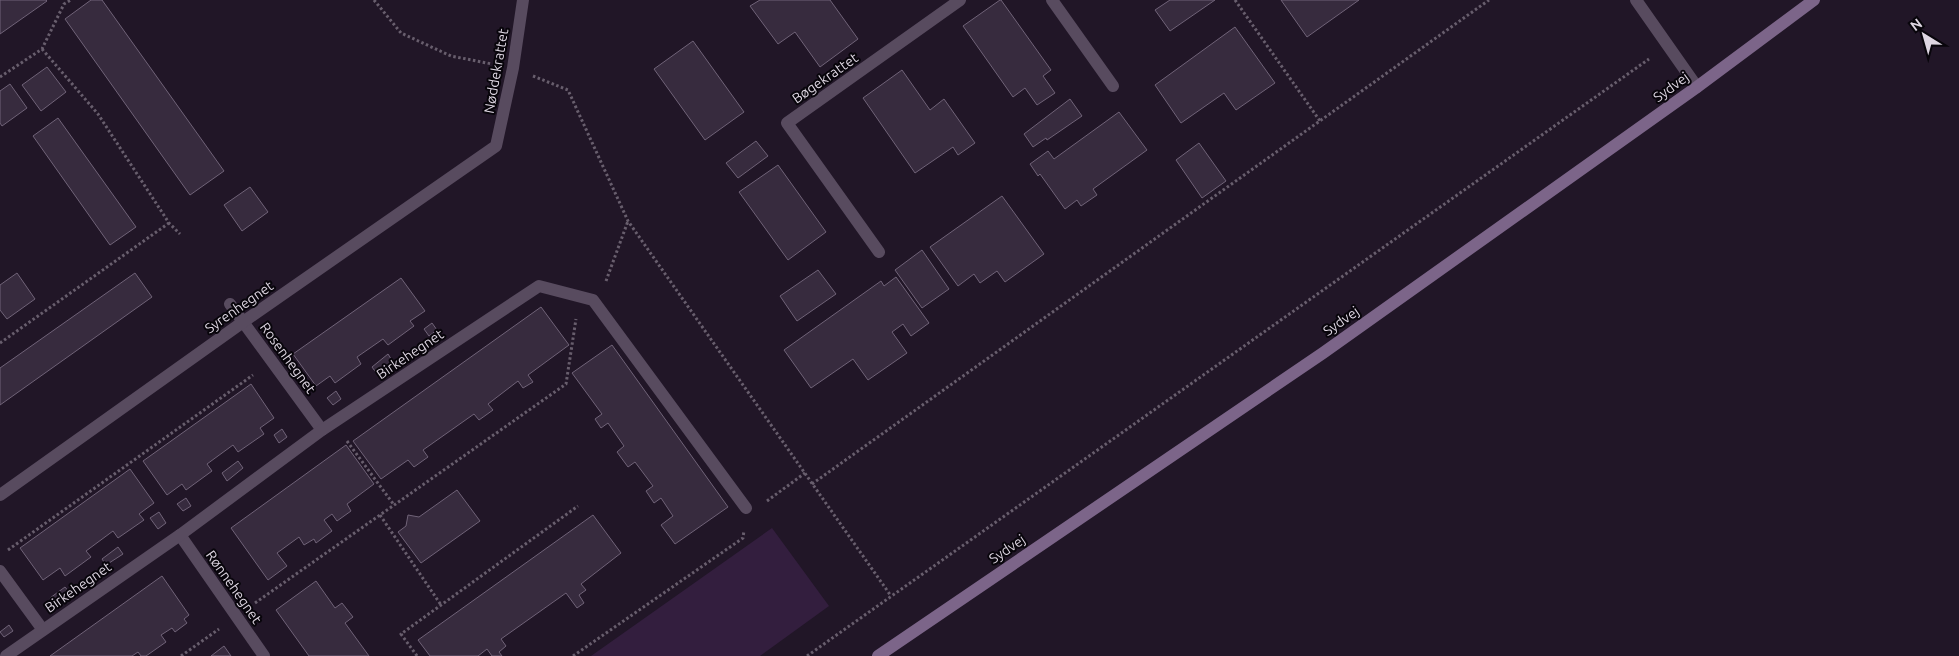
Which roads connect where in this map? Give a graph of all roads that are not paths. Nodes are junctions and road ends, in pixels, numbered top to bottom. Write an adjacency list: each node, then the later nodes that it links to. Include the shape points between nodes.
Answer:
1 (523, 0): 8 (street, Nøddekrattet, via 513,68)
2 (960, 0): 9 (street, Bøgekrattet, via 787,123)
3 (1052, 0): 6 (street)
4 (1636, 0): 7 (street)
5 (1814, 0): 7 (main road, Sydvej)
6 (1113, 86)
7 (1698, 86): 20 (main road, Sydvej, via 1323,353)
8 (496, 146): 11 (street, Syrenhegnet)
9 (879, 252)
10 (230, 304): 11 (street, Rosenhegnet)
11 (243, 322): 12 (street, Rosenhegnet); 13 (street, Syrenhegnet)
12 (322, 430): 14 (street, Birkehegnet, via 539,286 593,300); 15 (street, Birkehegnet)
13 (0, 495)
14 (746, 508)
15 (180, 535): 17 (street, Birkehegnet); 19 (street, Rønnehegnet)
16 (0, 571): 17 (street, Birkehegnet)
17 (42, 630): 18 (street, Birkehegnet)
18 (6, 656)
19 (264, 656)
20 (878, 656)

